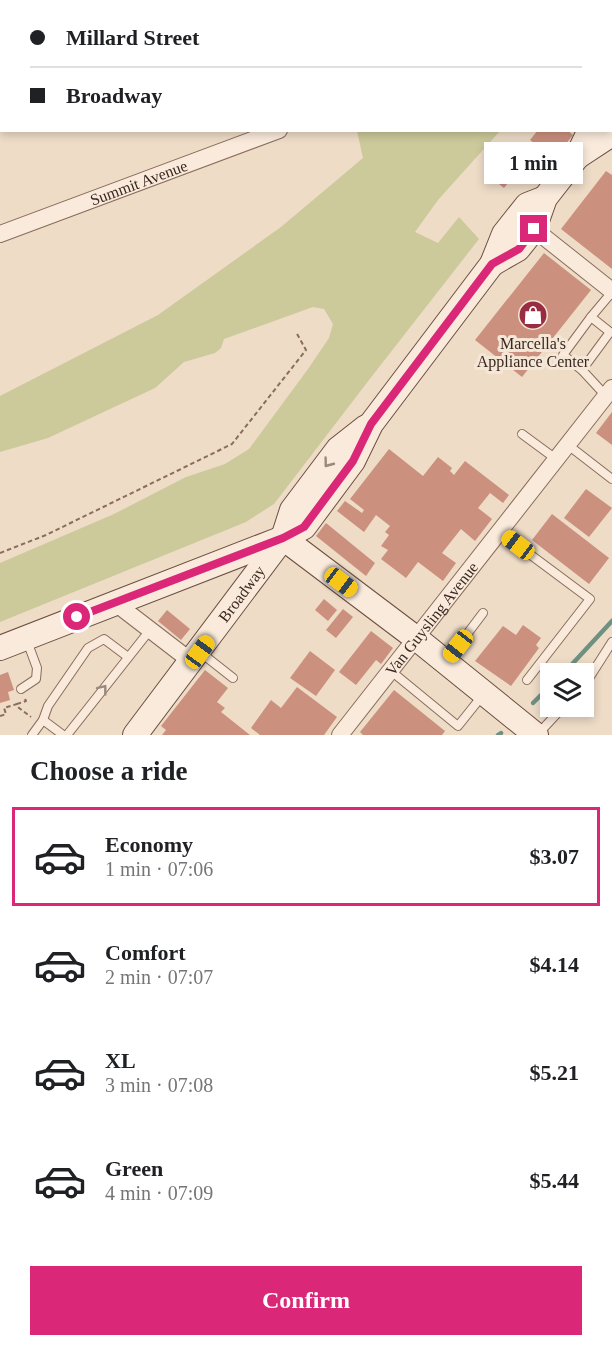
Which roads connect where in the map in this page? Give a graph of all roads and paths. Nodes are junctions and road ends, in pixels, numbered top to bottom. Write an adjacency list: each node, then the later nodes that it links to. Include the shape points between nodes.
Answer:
1 (274, 132): 7 (street, Summit Avenue)
2 (589, 132): 4 (main road, Broadway)
3 (612, 134): 4 (main road, Broadway)
4 (577, 157): 5 (main road, Broadway)
5 (545, 198): 6 (main road, Broadway); 8 (main road, Broadway, via 527,205 504,234)
6 (534, 229): 8 (main road, Broadway, via 519,249); 9 (street)
7 (0, 234)
8 (492, 264): 19 (main road, Broadway, via 371,424 338,449 292,510)
9 (612, 292): 10 (lane)
10 (591, 317): 12 (lane, via 610,332); 12 (lane, via 563,355)
11 (296, 332): 20 (path, via 306,350 232,444 46,535)
12 (582, 370): 13 (lane)
13 (609, 392): 15 (street, Van Guysling Avenue)
14 (522, 434): 16 (lane)
15 (567, 445): 16 (street, Van Guysling Avenue); 17 (lane)
16 (556, 459): 18 (street, Van Guysling Avenue)
17 (612, 479)
18 (500, 532): 25 (street, Van Guysling Avenue); 34 (lane, via 590,599)
19 (283, 538): 21 (main road); 25 (main road); 29 (main road, Broadway)
20 (0, 553)
21 (114, 602): 23 (street); 24 (main road)
22 (483, 613): 30 (lane)
23 (150, 630): 28 (lane); 29 (street)
24 (25, 638): 27 (main road); 35 (lane, via 37,668 36,679)
25 (417, 639): 30 (main road); 32 (street, Van Guysling Avenue)
26 (612, 642): 31 (lane)
27 (0, 648)
28 (128, 657): 39 (lane, via 104,639 88,648); 41 (lane, one-way to 28)
29 (196, 657): 33 (lane); 42 (main road, Broadway)
30 (446, 662): 36 (main road)
31 (594, 670)
32 (391, 671): 36 (lane, via 458,726); 43 (street, Van Guysling Avenue)
33 (233, 678)
34 (527, 680)
35 (21, 689)
36 (484, 693): 44 (main road)
37 (0, 716): 39 (path, via 6,714 4,708 18,706)
38 (553, 717): 44 (lane)
39 (39, 719): 40 (lane); 41 (lane)
40 (32, 735)
41 (65, 735)
42 (135, 735)
43 (340, 735)
44 (536, 735)

